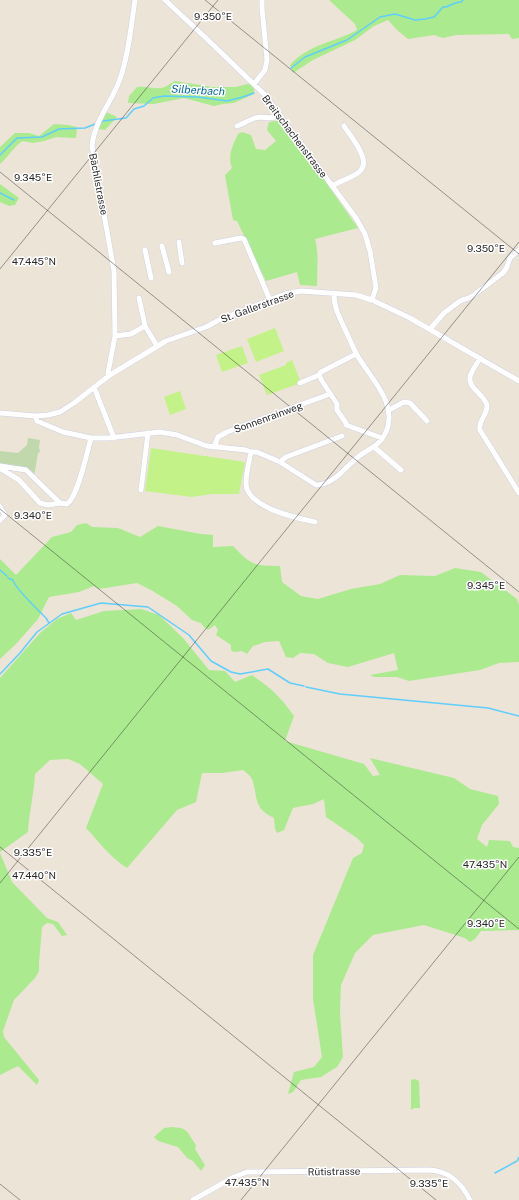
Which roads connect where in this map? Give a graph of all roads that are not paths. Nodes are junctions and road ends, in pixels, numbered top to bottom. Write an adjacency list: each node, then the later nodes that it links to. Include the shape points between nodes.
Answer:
1 (135, 0): 23 (street, Bächlistrasse, via 120,79 96,127 92,146 114,271)
2 (165, 0): 4 (street, Breitschachenstrasse)
3 (262, 0): 4 (street, via 267,60 265,70)
4 (254, 84): 5 (street, Breitschachenstrasse)
5 (280, 115): 6 (street, via 267,119 256,117); 8 (street, Breitschachenstrasse)
6 (237, 126)
7 (344, 126): 8 (street, via 362,152 364,165 356,174)
8 (332, 186): 20 (street, Breitschachenstrasse, via 356,218 370,251 376,288)
9 (179, 242): 14 (street)
10 (215, 243): 19 (street, via 243,238)
11 (162, 246): 15 (street)
12 (145, 250): 16 (street)
13 (519, 250): 22 (street, via 510,258 503,273 444,313)
14 (182, 263)
15 (169, 272)
16 (151, 278)
17 (334, 293): 19 (street, St. Gallerstrasse, via 295,291); 20 (street, St. Gallerstrasse, via 356,295); 25 (street, via 334,303)
18 (139, 298): 21 (street)
19 (270, 300): 24 (street, St. Gallerstrasse)
20 (372, 300): 22 (street, St. Gallerstrasse)
21 (145, 326): 23 (street, via 131,334); 24 (street)
22 (430, 329): 26 (street, St. Gallerstrasse)
23 (115, 336): 27 (street, Bächlistrasse, via 108,373)
24 (157, 346): 27 (street, St. Gallerstrasse)
25 (356, 354): 28 (street); 33 (street)
26 (480, 358): 29 (street, St. Gallerstrasse); 49 (street, via 470,378 472,385 487,405 486,413 480,422 480,430)
27 (110, 375): 31 (street, St. Gallerstrasse)
28 (318, 375): 30 (street); 32 (street)
29 (519, 381)
30 (300, 383)
31 (94, 387): 35 (street, St. Gallerstrasse, via 60,412 48,416); 40 (street)
32 (330, 394): 41 (street, via 346,425); 43 (street, Sonnenrainweg, via 227,432 218,437)
33 (389, 410): 36 (street, via 407,402); 41 (street, via 388,426)
34 (0, 413): 35 (street, St. Gallerstrasse)
35 (35, 416): 39 (street, via 37,421 63,432)
36 (427, 421)
37 (148, 433): 40 (street); 43 (street, via 171,433); 48 (street)
38 (342, 436): 45 (street, via 286,457)
39 (90, 438): 40 (street); 50 (street, via 73,498 66,504)
40 (114, 438)
41 (382, 438): 42 (street)
42 (374, 447): 45 (street, via 320,485 310,482); 47 (street)
43 (214, 448): 44 (street)
44 (251, 452): 45 (street); 53 (street, via 246,484 251,496 280,514)
45 (280, 462)
46 (0, 466): 50 (street, via 26,470); 50 (street, via 19,480 40,503)
47 (401, 470)
48 (141, 490)
49 (519, 492)
50 (60, 503)
51 (0, 507): 52 (street, via 5,515)
52 (0, 520)
53 (315, 522)
54 (193, 1200): 55 (street, Rütistrasse, via 247,1172 429,1170 453,1177 463,1187)
55 (470, 1200)

